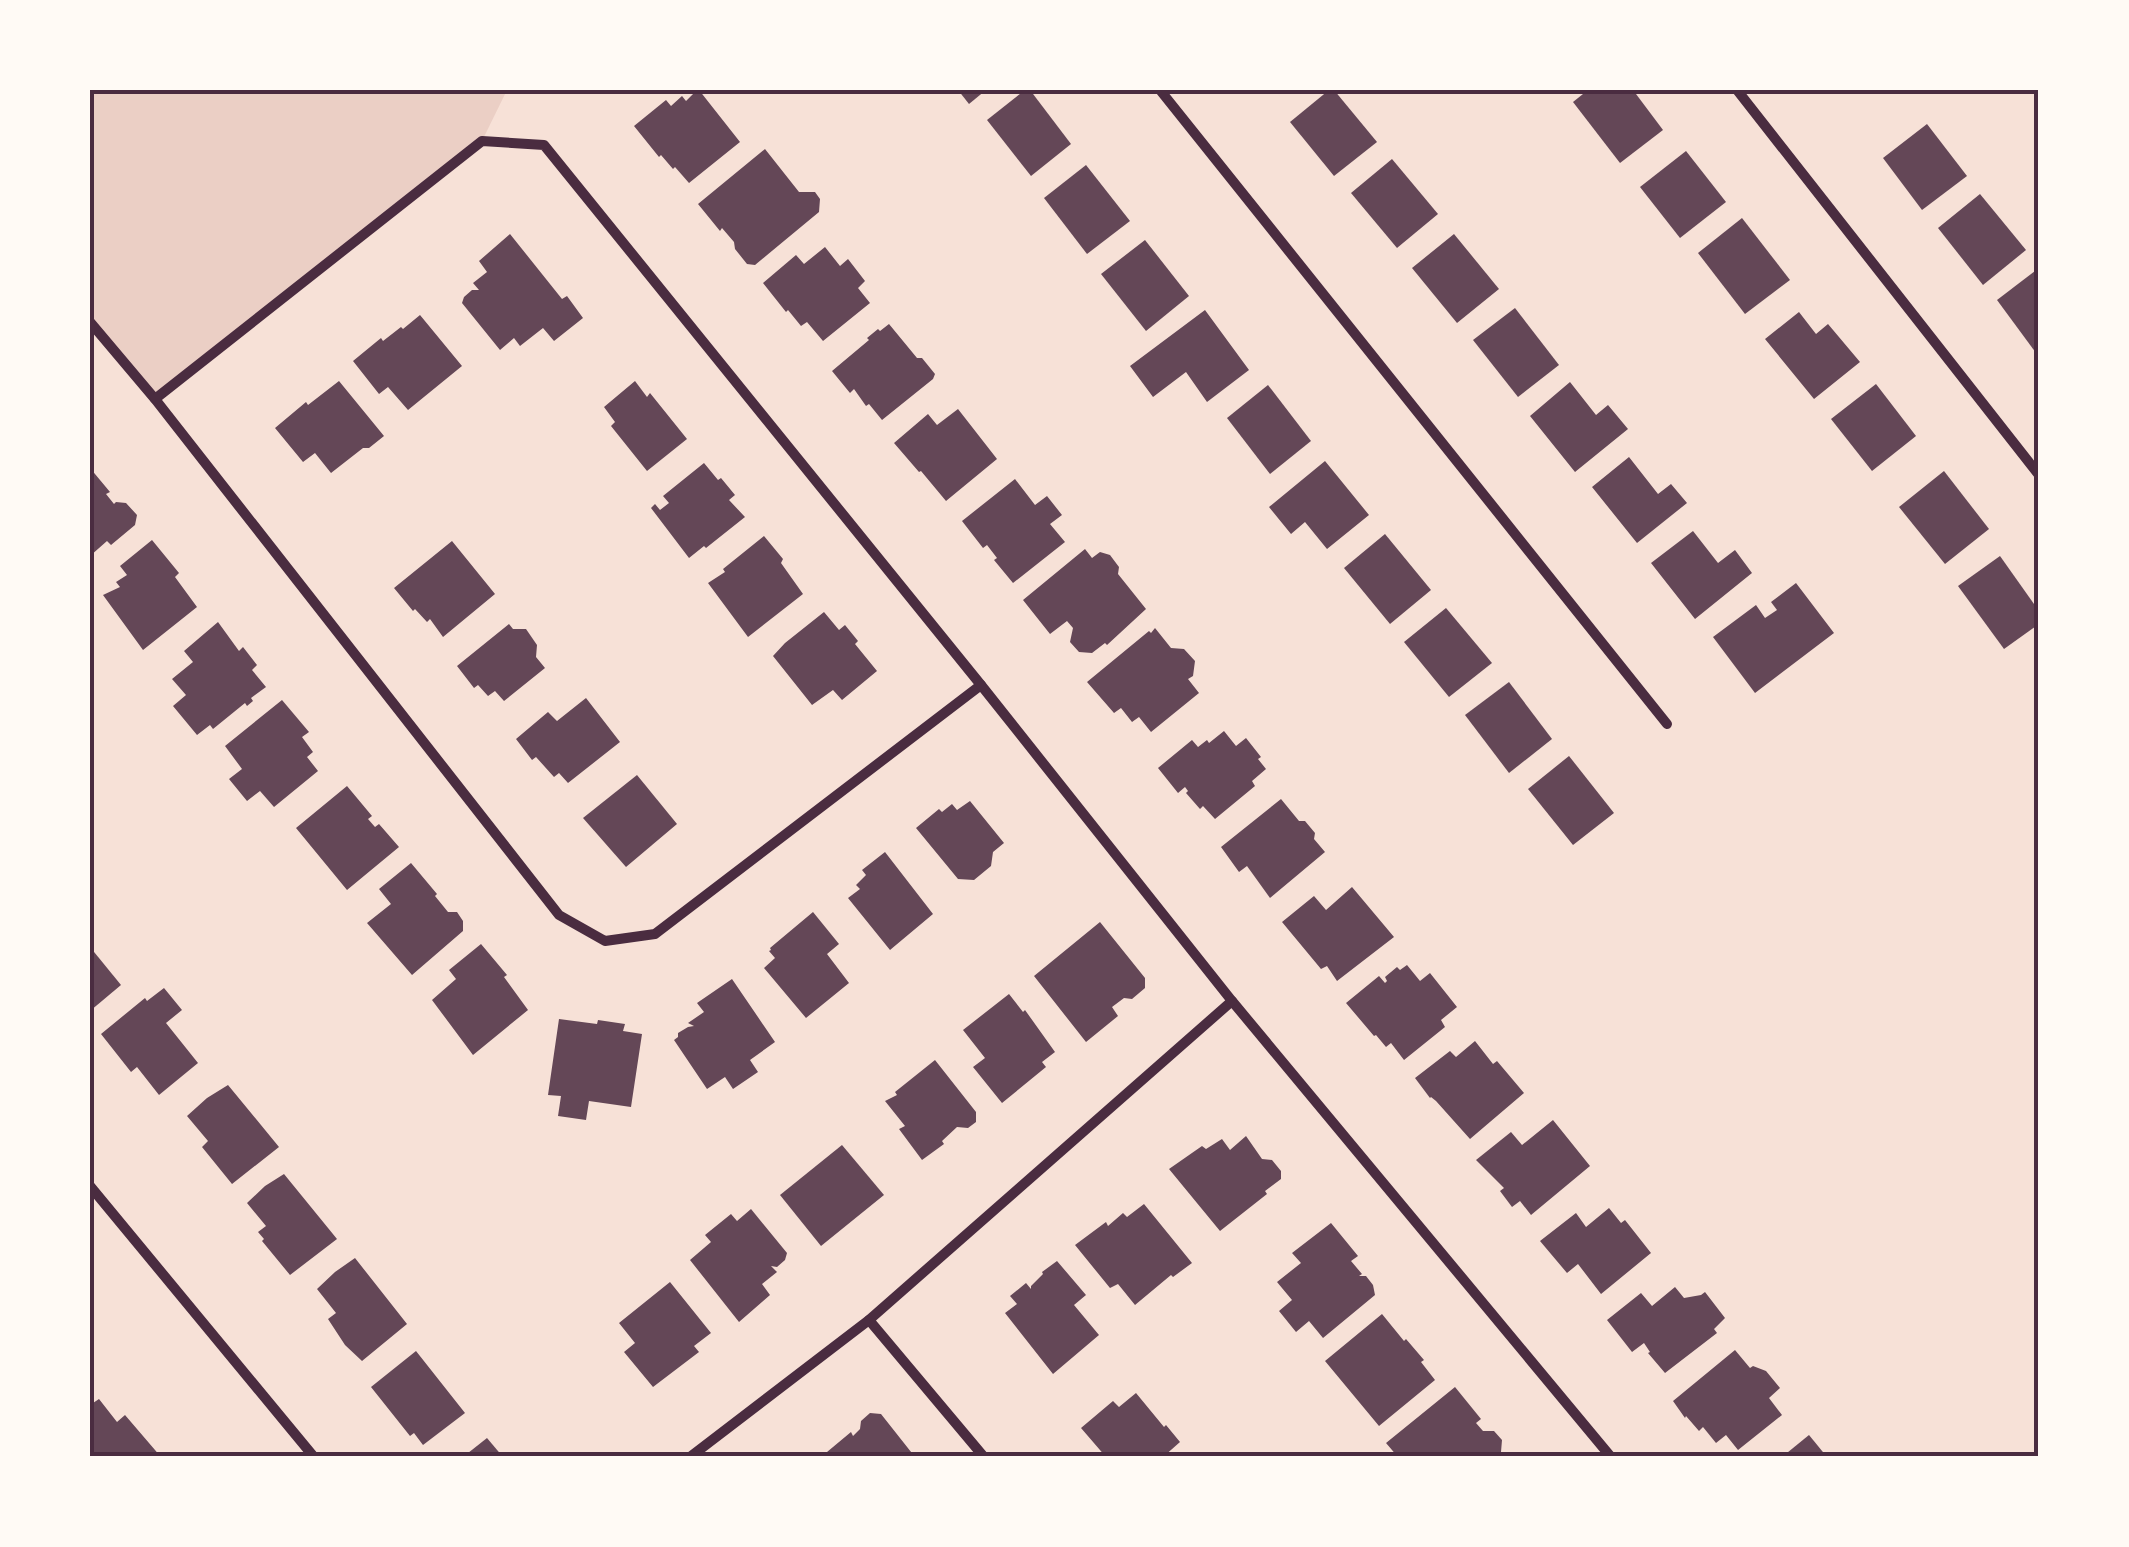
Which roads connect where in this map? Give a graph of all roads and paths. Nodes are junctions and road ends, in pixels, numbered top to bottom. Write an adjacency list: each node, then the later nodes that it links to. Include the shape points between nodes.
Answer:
1 (1160, 90): 7 (street)
2 (1737, 90): 5 (street)
3 (90, 322): 4 (street)
4 (156, 399): 6 (street, via 560,915 605,942 655,934); 6 (street, via 482,141 544,146)
5 (2039, 475)
6 (981, 685): 8 (street)
7 (1668, 724)
8 (1232, 1001): 10 (street); 14 (street)
9 (90, 1186): 11 (street)
10 (869, 1320): 12 (street); 13 (street)
11 (314, 1457)
12 (690, 1457)
13 (984, 1457)
14 (1611, 1457)

